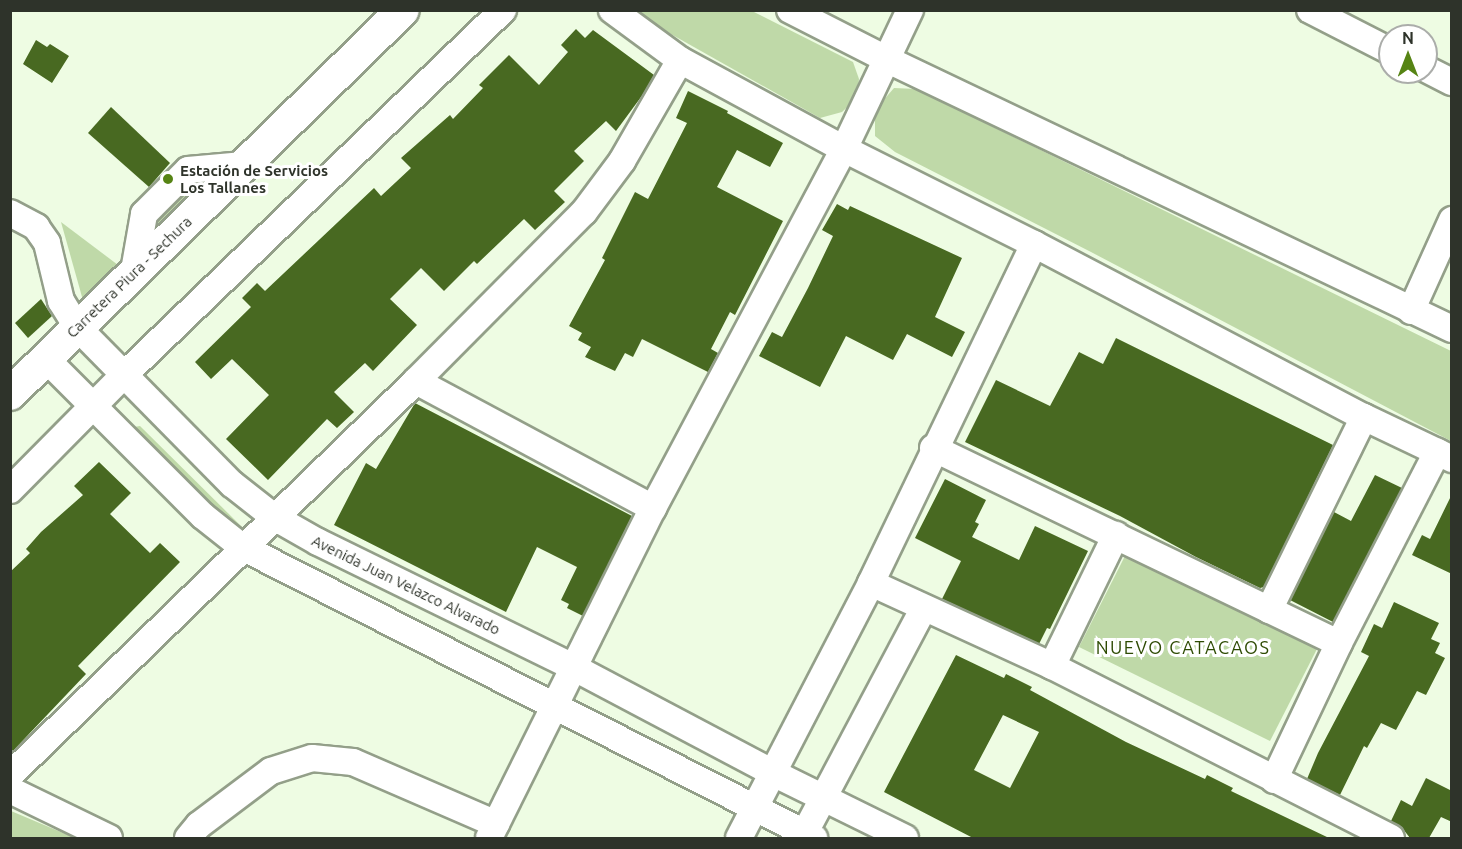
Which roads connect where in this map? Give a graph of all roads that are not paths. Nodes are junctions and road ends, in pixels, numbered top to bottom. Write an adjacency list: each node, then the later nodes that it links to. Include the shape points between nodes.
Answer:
1 (404, 10): 17 (main road, Carretera Piura - Sechura)
2 (503, 10): 20 (street)
3 (612, 10): 9 (street)
4 (790, 10): 8 (street)
5 (910, 10): 8 (street)
6 (1310, 10): 7 (street)
7 (1378, 45)
8 (886, 59): 12 (street); 16 (street)
9 (680, 60): 12 (street); 21 (street, via 622,161 584,212)
10 (1438, 75): 11 (street)
11 (1452, 82)
12 (844, 149): 15 (street); 28 (street)
13 (10, 213): 17 (street, Avenida Juan Velazco Alvarado, via 36,227 47,243 61,301)
14 (1452, 220): 16 (street)
15 (1034, 244): 24 (street); 25 (street)
16 (1411, 311): 18 (street)
17 (77, 327): 19 (main road, Carretera Piura - Sechura); 20 (street, Avenida Juan Velazco Alvarado)
18 (1452, 329)
19 (45, 358): 22 (main road, Carretera Piura - Sechura); 23 (street)
20 (124, 375): 23 (street); 29 (street, Avenida Juan Velazco Alvarado, via 232,484)
21 (416, 381): 28 (street); 29 (street)
22 (10, 394)
23 (93, 406): 27 (street); 31 (street, via 203,516)
24 (1364, 417): 26 (street); 34 (street)
25 (933, 448): 30 (street); 32 (street)
26 (1444, 456): 35 (street)
27 (10, 490)
28 (653, 508): 37 (street)
29 (274, 517): 31 (street); 37 (street, Avenida Juan Velazco Alvarado)
30 (1116, 535): 34 (street); 36 (street)
31 (242, 547): 38 (street); 40 (street)
32 (871, 583): 33 (street); 39 (street)
33 (924, 608): 36 (street); 43 (street)
34 (1269, 610): 35 (street)
35 (1339, 643): 41 (street)
36 (1052, 666): 41 (street)
37 (573, 667): 38 (street); 39 (street, Avenida Juan Velazco Alvarado)
38 (553, 706): 44 (street); 45 (street)
39 (773, 773): 43 (street, Avenida Juan Velazco Alvarado); 44 (street)
40 (10, 775)
41 (1274, 780): 51 (street)
42 (10, 790): 47 (street)
43 (822, 797): 46 (street); 50 (street, Avenida Juan Velazco Alvarado)
44 (755, 808): 46 (street); 49 (street)
45 (492, 831): 48 (street, via 353,762 312,758 271,771 199,825)
46 (807, 837)
47 (110, 838)
48 (188, 838)
49 (739, 838)
50 (905, 838)
51 (1391, 838)

